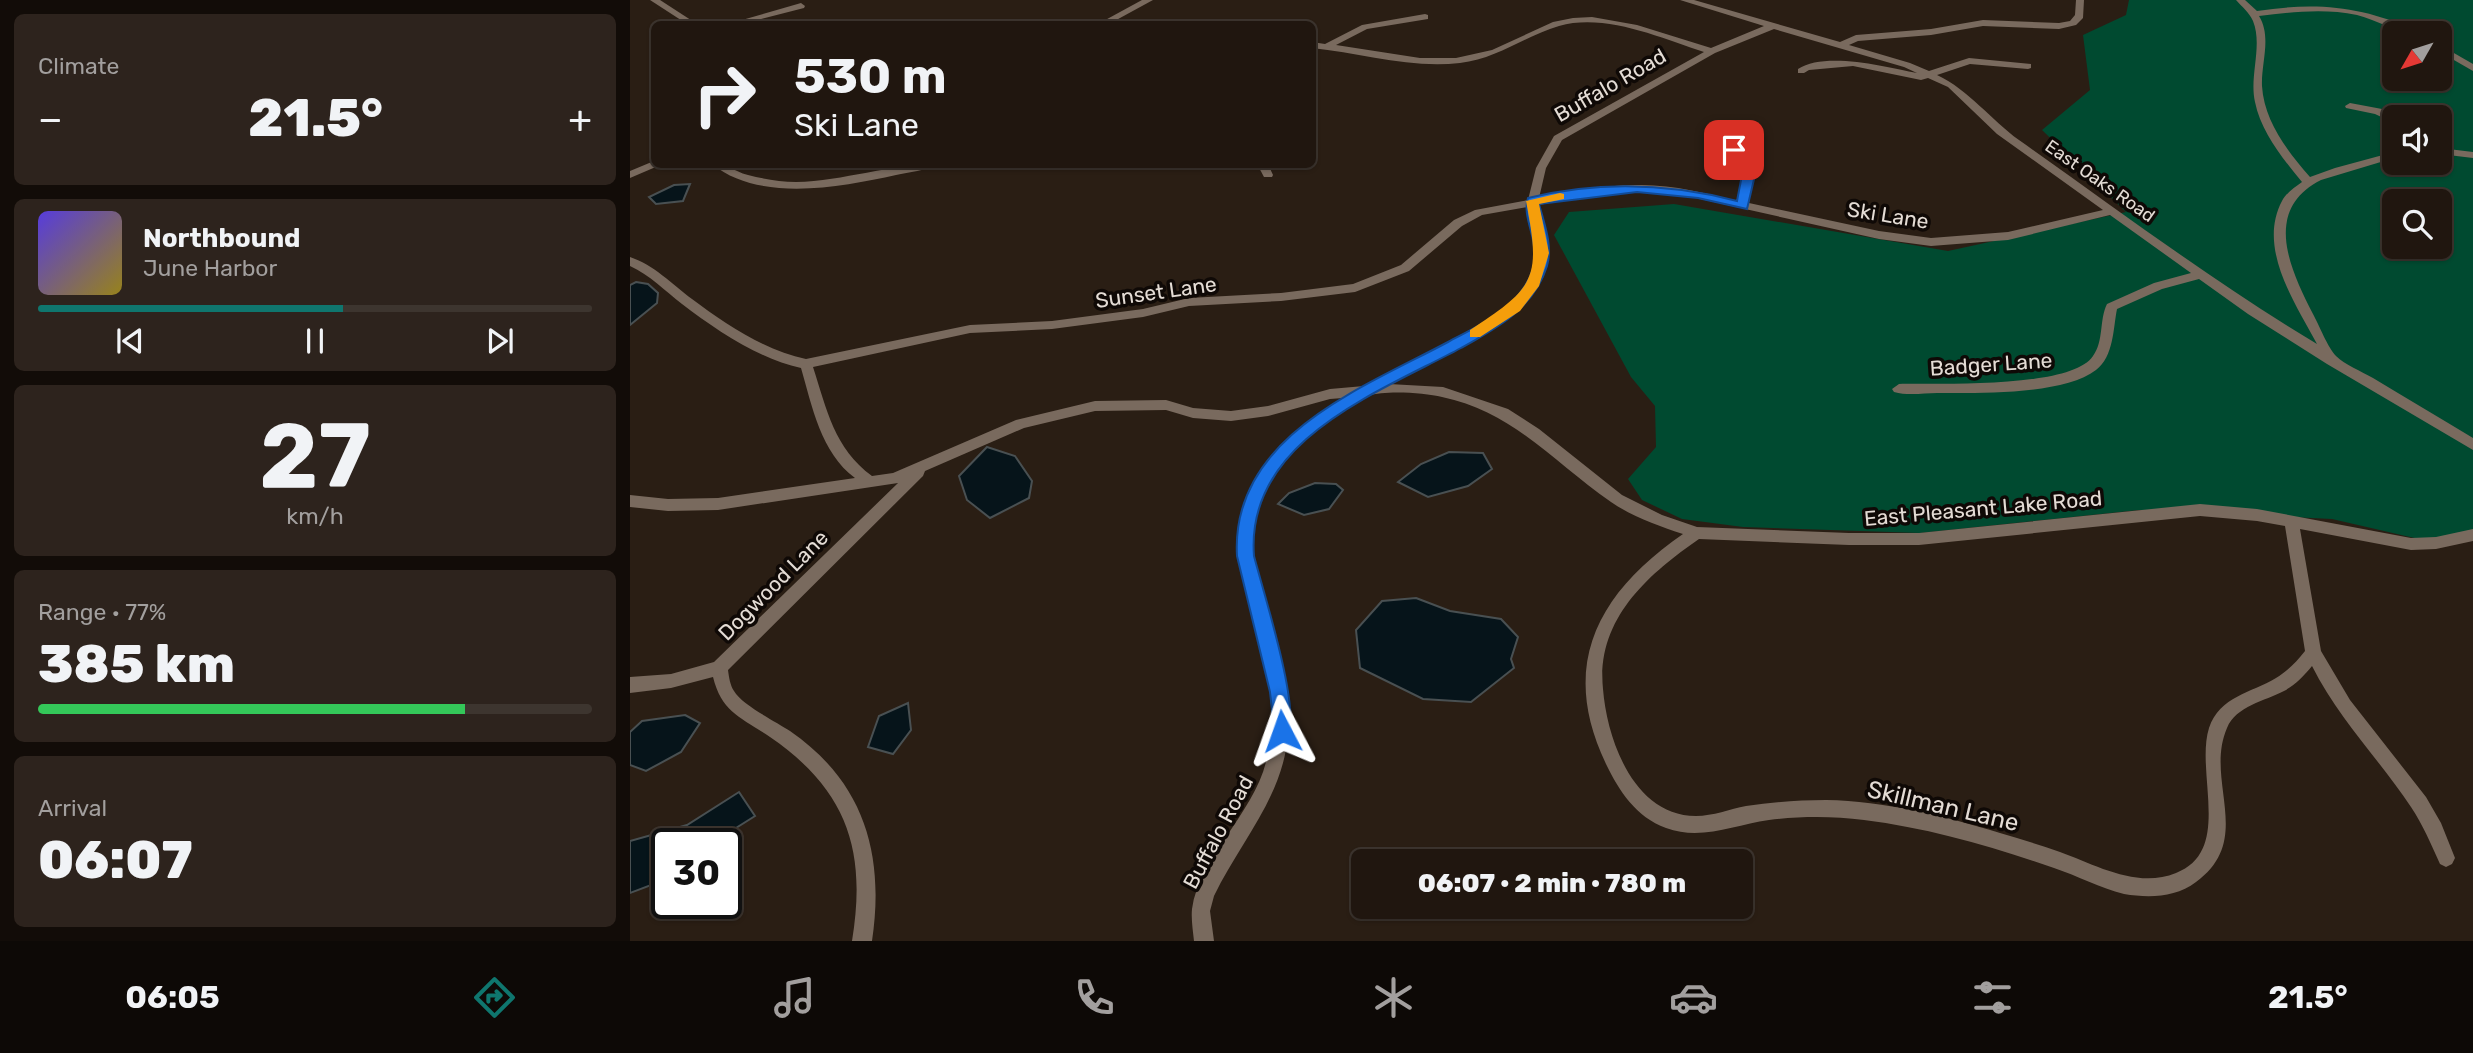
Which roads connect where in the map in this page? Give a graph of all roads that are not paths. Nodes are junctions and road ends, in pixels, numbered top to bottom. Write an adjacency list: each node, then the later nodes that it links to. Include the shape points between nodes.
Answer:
1 (654, 0): 9 (street)
2 (1149, 0): 11 (street)
3 (1684, 0): 13 (street, East Oaks Road)
4 (2080, 0): 16 (street, via 2080,16 2059,26 1996,22 1856,38)
5 (2239, 0): 7 (street)
6 (801, 6): 10 (street)
7 (2255, 13): 12 (street, via 2308,6 2347,9); 35 (street, via 2262,32 2256,73 2260,103 2278,142)
8 (1425, 17): 15 (street, via 1365,27)
9 (687, 21)
10 (744, 21)
11 (1109, 21)
12 (2382, 22)
13 (1773, 26): 16 (street, East Oaks Road); 17 (street, Buffalo Road)
14 (1316, 45): 15 (street)
15 (1327, 46): 17 (street, via 1456,61 1491,54 1555,24 1581,19 1604,21)
16 (1840, 46): 22 (street, East Oaks Road)
17 (1712, 51): 36 (street, Buffalo Road, via 1558,138 1547,155)
18 (2452, 55): 20 (street)
19 (2028, 66): 22 (street, via 1969,61)
20 (2473, 68)
21 (1801, 71): 22 (street, via 1844,62 1921,77)
22 (1929, 74): 38 (street, East Oaks Road, via 1960,92 2003,134)
23 (2350, 106): 24 (street)
24 (2382, 113)
25 (1734, 150): 37 (street, via 1748,175)
26 (2452, 152): 27 (street)
27 (2473, 155)
28 (2382, 159): 35 (street)
29 (651, 165): 33 (street)
30 (725, 168): 31 (street, via 744,177 802,184 849,181)
31 (912, 168)
32 (1264, 168): 34 (street)
33 (630, 175)
34 (1268, 175)
35 (2308, 182): 41 (street, via 2284,206 2278,239)
36 (1532, 201): 37 (street, Ski Lane, via 1637,188); 42 (street, Sunset Lane, via 1468,217 1405,268 1355,288 1189,302 1063,324 970,329); 43 (street, Buffalo Road, via 1542,253 1538,275 1524,297 1489,326)
37 (1743, 206): 38 (street, Ski Lane, via 1931,242 2008,236)
38 (2110, 212): 40 (street, East Oaks Road)
39 (630, 261): 42 (street, via 653,273 696,309 787,360)
40 (2201, 274): 41 (street, East Oaks Road); 44 (street, Badger Lane, via 2158,286 2111,307 2105,350 2091,368 2049,383)
41 (2332, 361): 45 (street, East Oaks Road)
42 (806, 364): 47 (street, via 835,450)
43 (1373, 389): 46 (street, East Pleasant Lake Road, via 1231,416 1143,403 1071,410 997,433); 50 (street, East Pleasant Lake Road, via 1420,389 1483,404 1519,422 1617,499); 57 (street, Buffalo Road, via 1301,434 1266,473 1251,502 1245,556 1279,692 1282,731 1264,793 1205,894)
44 (1899, 389)
45 (2473, 445)
46 (922, 468): 47 (street, East Pleasant Lake Road, via 895,478); 53 (street, Dogwood Lane)
47 (867, 480): 48 (street, East Pleasant Lake Road, via 718,505)
48 (630, 501)
49 (2291, 521): 50 (street, East Pleasant Lake Road, via 2200,510 1919,539); 51 (street, East Pleasant Lake Road, via 2411,544); 52 (street)
50 (1697, 533): 52 (street, Skillman Lane, via 1650,567 1613,605 1595,661 1600,724 1627,785 1647,808 1676,823 1707,825 1808,808 1878,813 2004,843 2112,881 2168,885 2197,872 2215,845 2213,755 2219,725 2236,704 2295,674)
51 (2473, 535)
52 (2313, 652): 55 (street, via 2334,694 2427,813)
53 (719, 668): 54 (street, Dogwood Lane, via 671,681); 56 (street, via 725,692 733,702 814,761 840,795 867,869 869,892)
54 (630, 684)
55 (2446, 858)
56 (862, 941)
57 (1203, 941)

